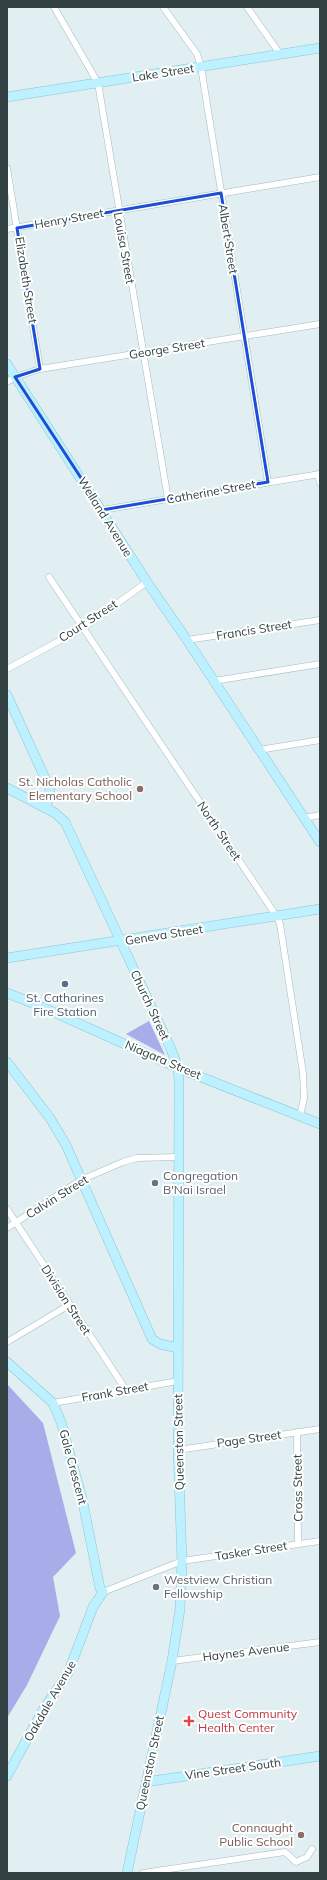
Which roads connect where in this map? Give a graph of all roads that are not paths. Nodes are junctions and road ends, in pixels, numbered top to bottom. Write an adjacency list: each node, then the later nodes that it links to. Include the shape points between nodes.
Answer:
1 (54, 7): 7 (street, Louisa Street)
2 (163, 7): 6 (street, Albert Street, via 197,54)
3 (247, 7): 5 (street)
4 (320, 48): 5 (main road, Lake Street)
5 (280, 54): 6 (main road, Lake Street)
6 (200, 67): 7 (main road, Lake Street); 11 (street, Albert Street)
7 (98, 83): 8 (main road, Lake Street); 12 (street, Louisa Street)
8 (7, 97)
9 (7, 168): 13 (street, Elizabeth Street)
10 (320, 177): 11 (street, Henry Street)
11 (221, 193): 12 (street, Henry Street); 16 (street, Albert Street)
12 (118, 210): 13 (street, Henry Street); 17 (street, Louisa Street)
13 (17, 228): 14 (street, Henry Street); 19 (street, Elizabeth Street)
14 (7, 229)
15 (320, 324): 16 (street, George Street)
16 (244, 336): 17 (street, George Street); 23 (street, Albert Street)
17 (142, 353): 19 (street, George Street); 25 (street, Louisa Street)
18 (7, 364): 20 (main road, Welland Avenue)
19 (40, 369): 20 (street, George Street)
20 (15, 377): 21 (street, George Street); 26 (main road, Welland Avenue)
21 (7, 382)
22 (319, 474): 23 (street, Catherine Street); 24 (street)
23 (268, 482): 25 (street, Catherine Street)
24 (320, 483)
25 (168, 499): 26 (street, Catherine Street)
26 (102, 510): 28 (main road, Welland Avenue)
27 (48, 577): 30 (street, North Street)
28 (147, 582): 30 (street, Court Street); 31 (main road, Welland Avenue)
29 (320, 620): 31 (street, Francis Street)
30 (83, 628): 33 (street, Court Street); 44 (street, North Street)
31 (188, 640): 34 (main road, Welland Avenue)
32 (320, 664): 34 (street)
33 (7, 669)
34 (214, 681): 37 (main road, Welland Avenue)
35 (7, 696): 39 (main road, via 50,788)
36 (320, 740): 37 (street)
37 (259, 750): 41 (main road, Welland Avenue)
38 (7, 788): 39 (main road, Church Street)
39 (45, 808): 45 (main road, Church Street, via 65,822)
40 (320, 815): 41 (street)
41 (304, 818): 42 (main road, Welland Avenue)
42 (320, 842)
43 (320, 909): 44 (main road, Geneva Street)
44 (277, 917): 45 (main road, Geneva Street); 51 (street, North Street, via 303,1073 304,1098)
45 (120, 941): 46 (main road, Geneva Street); 50 (main road, Church Street)
46 (7, 958)
47 (7, 989): 48 (main road, Niagara Street)
48 (11, 995): 50 (main road, Niagara Street)
49 (7, 1062): 54 (main road, via 50,1118 66,1145)
50 (178, 1068): 51 (main road, Niagara Street); 53 (main road, Church Street)
51 (300, 1116): 52 (main road, Niagara Street)
52 (320, 1124)
53 (179, 1157): 54 (street, Calvin Street, via 137,1158); 60 (main road, Church Street)
54 (81, 1180): 56 (street, Calvin Street); 60 (main road, via 152,1339 160,1344)
55 (7, 1209): 56 (street, Division Street)
56 (16, 1222): 57 (street, Calvin Street); 58 (street, Division Street)
57 (7, 1228)
58 (69, 1305): 59 (street); 63 (street, Division Street)
59 (7, 1342)
60 (178, 1348): 62 (main road, Queenston Street)
61 (7, 1362): 64 (main road, Gale Crescent)
62 (178, 1382): 63 (street, Frank Street); 67 (main road, Queenston Street)
63 (126, 1390): 64 (street, Frank Street)
64 (52, 1403): 71 (main road, Gale Crescent, via 61,1422 82,1498 100,1588)
65 (320, 1429): 66 (street, Page Street)
66 (297, 1432): 67 (street, Page Street); 69 (street, Cross Street)
67 (178, 1450): 70 (main road, Queenston Street)
68 (320, 1541): 69 (street, Tasker Street)
69 (298, 1544): 70 (street, Tasker Street)
70 (182, 1562): 71 (street); 73 (main road, Queenston Street, via 180,1612)
71 (103, 1592): 75 (main road, Oakdale Avenue, via 93,1607 68,1673 44,1708)
72 (320, 1642): 73 (street, Haynes Avenue)
73 (172, 1661): 76 (main road, Queenston Street)
74 (320, 1756): 76 (main road, Vine Street South)
75 (7, 1776)
76 (146, 1782): 78 (main road, Queenston Street)
77 (312, 1849): 79 (street, via 307,1857 296,1862 285,1852)
78 (127, 1873)
79 (143, 1873)

